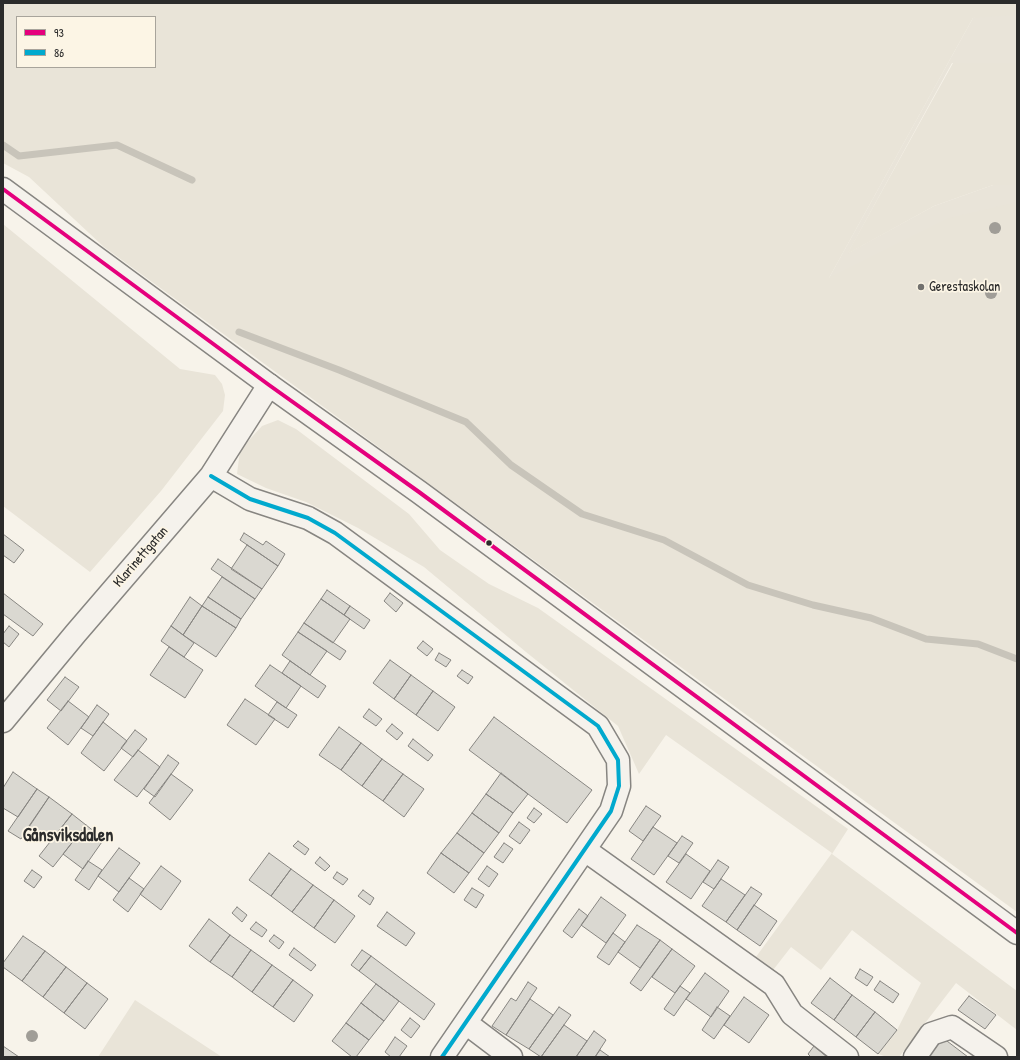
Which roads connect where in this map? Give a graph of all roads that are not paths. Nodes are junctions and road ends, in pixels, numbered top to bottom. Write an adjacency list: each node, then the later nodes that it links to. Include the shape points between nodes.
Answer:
1 (3, 189): 2 (street)
2 (269, 385): 3 (street, Klarinettgatan); 6 (street, via 419,492)
3 (211, 476): 4 (street, Klarinettgatan); 5 (street, via 250,499 308,518 335,533 598,726 618,760 619,786 611,811)
4 (3, 721)
5 (585, 850): 7 (street); 10 (street, via 774,986 792,1014)
6 (1017, 932)
7 (466, 1023): 8 (street); 9 (street)
8 (442, 1057)
9 (511, 1057)
10 (848, 1057)
11 (915, 1057): 12 (street, via 931,1034 952,1027)
12 (996, 1057)

